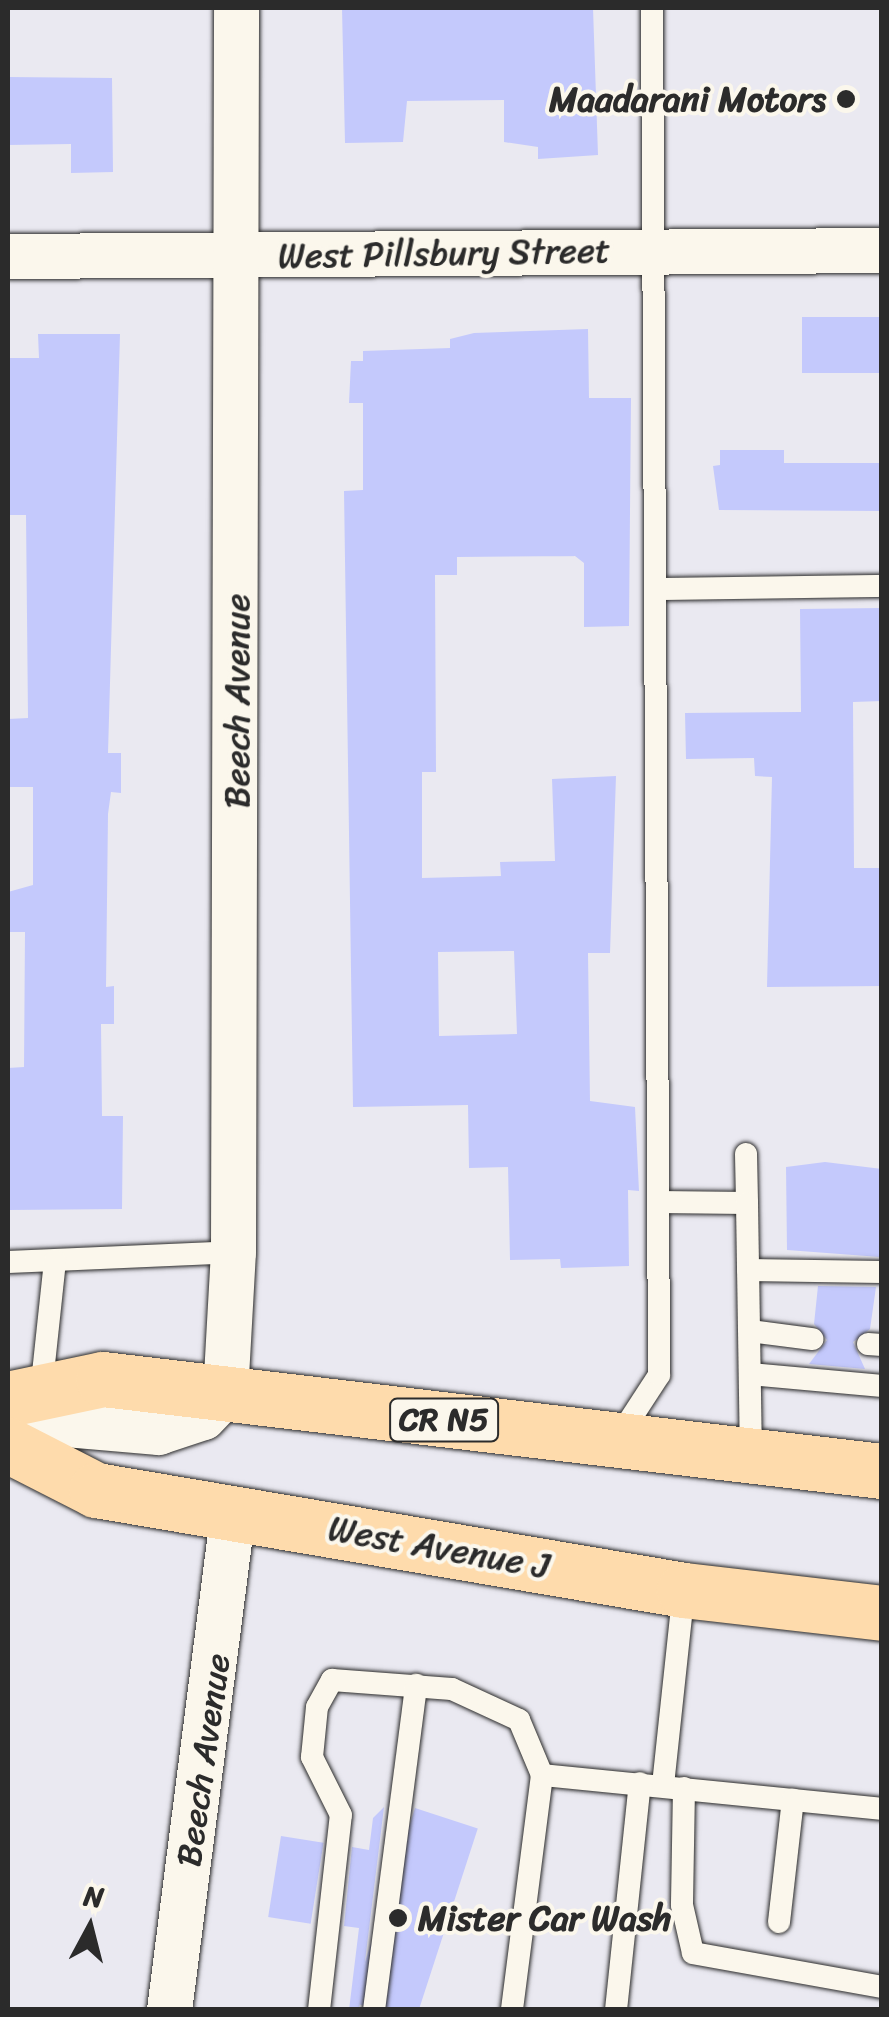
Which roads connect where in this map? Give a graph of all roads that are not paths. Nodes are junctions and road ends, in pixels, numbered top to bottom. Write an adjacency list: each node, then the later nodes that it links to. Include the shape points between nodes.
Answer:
1 (236, 8): 5 (street, Beech Avenue)
2 (652, 8): 3 (lane)
3 (654, 250): 4 (street, West Pillsbury Street); 5 (street, West Pillsbury Street); 8 (lane)
4 (882, 250)
5 (240, 255): 6 (street, West Pillsbury Street); 12 (street, Beech Avenue)
6 (8, 256)
7 (882, 586): 8 (lane)
8 (656, 589): 10 (lane)
9 (746, 1154): 11 (lane)
10 (658, 1202): 11 (lane); 23 (lane, via 659,1375)
11 (746, 1203): 15 (lane)
12 (233, 1252): 13 (lane); 21 (street, Beech Avenue)
13 (55, 1261): 14 (lane); 22 (lane)
14 (8, 1262)
15 (748, 1270): 16 (lane); 17 (lane)
16 (882, 1272)
17 (750, 1331): 18 (lane); 19 (lane)
18 (812, 1339)
19 (750, 1374): 20 (lane); 25 (lane)
20 (882, 1386)
21 (225, 1394): 22 (main road, CR N5, via 103,1380); 23 (main road, CR N5)
22 (19, 1403)
23 (616, 1441): 25 (main road, CR N5)
24 (8, 1445): 27 (main road, West Avenue J, via 96,1490)
25 (751, 1456): 26 (main road, CR N5)
26 (882, 1471)
27 (233, 1510): 28 (main road, West Avenue J); 37 (street, Beech Avenue)
28 (684, 1590): 29 (main road, West Avenue J); 32 (lane)
29 (882, 1613)
30 (416, 1684): 31 (lane, via 452,1689 519,1720); 38 (lane, via 332,1680 316,1707 312,1757 341,1814); 39 (lane)
31 (542, 1774): 32 (lane); 40 (lane)
32 (662, 1786): 33 (lane); 36 (lane, via 694,1953); 41 (lane)
33 (793, 1800): 34 (lane); 35 (lane)
34 (882, 1809)
35 (780, 1922)
36 (882, 1987)
37 (169, 2010)
38 (319, 2010)
39 (374, 2010)
40 (512, 2010)
41 (616, 2010)

